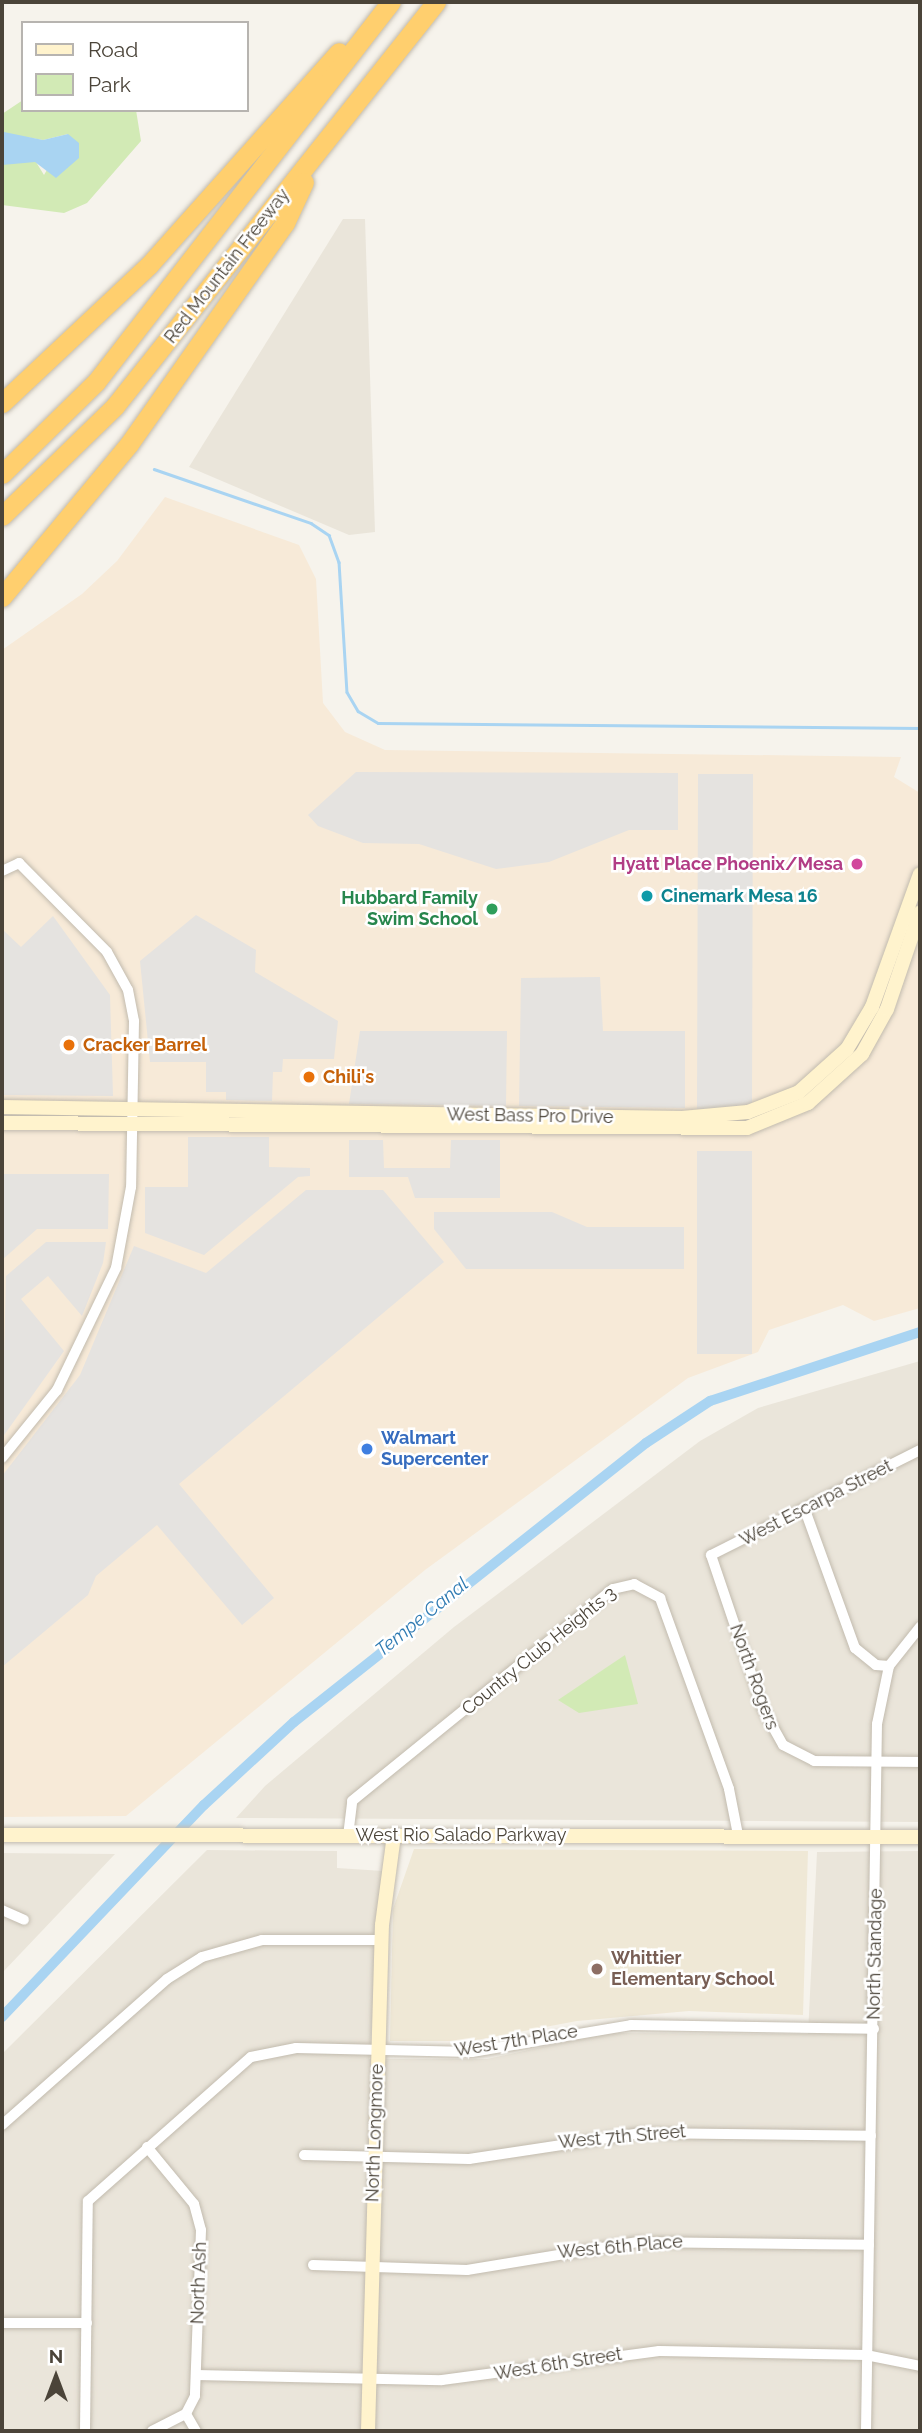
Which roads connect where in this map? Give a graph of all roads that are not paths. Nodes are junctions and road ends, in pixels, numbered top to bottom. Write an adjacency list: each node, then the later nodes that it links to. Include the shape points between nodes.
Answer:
1 (390, 2): 4 (highway, via 149,265); 5 (highway, Red Mountain Freeway, via 96,382)
2 (436, 2): 3 (highway, Red Mountain Freeway)
3 (318, 152): 6 (highway, Red Mountain Freeway, via 115,406); 7 (highway, via 285,223 214,326 93,491)
4 (2, 403)
5 (2, 474)
6 (2, 516)
7 (2, 597)
8 (2, 871): 12 (street, via 19,863 117,965 132,1006)
9 (920, 874): 12 (street, West Bass Pro Drive, via 872,1007 847,1049 807,1087 762,1109 711,1118)
10 (920, 912): 14 (street, West Bass Pro Drive, via 884,1017 862,1054 808,1103 761,1125 708,1133)
11 (2, 1107): 12 (street, West Bass Pro Drive)
12 (133, 1109): 14 (street)
13 (2, 1123): 14 (street, West Bass Pro Drive)
14 (133, 1126): 16 (street, via 126,1235 103,1302 57,1390)
15 (920, 1450): 17 (street, West Escarpa Street)
16 (2, 1458)
17 (805, 1510): 18 (street, West Escarpa Street); 20 (street, via 855,1648 864,1659)
18 (711, 1555): 22 (street, North Rogers, via 772,1733 814,1761)
19 (920, 1626): 20 (street)
20 (889, 1667): 22 (street, North Standage)
21 (920, 1762): 22 (street, North Rogers)
22 (875, 1764): 27 (street, North Standage)
23 (2, 1835): 26 (street, West Rio Salado Parkway)
24 (394, 1835): 25 (street, West Rio Salado Parkway); 26 (street, West Rio Salado Parkway); 31 (street, North Longmore)
25 (738, 1835): 26 (street, Country Club Heights 3, via 729,1789 660,1598 634,1584 613,1589 352,1801); 27 (street, West Rio Salado Parkway)
26 (348, 1836)
27 (877, 1837): 28 (street, West Rio Salado Parkway); 32 (street, North Standage)
28 (920, 1837)
29 (2, 1910): 30 (street)
30 (24, 1920)
31 (381, 1940): 33 (street, North Longmore); 34 (street, via 262,1940 202,1957 167,1979)
32 (874, 2029): 33 (street, West 7th Place, via 678,2023 584,2030 472,2052); 35 (street, North Standage)
33 (378, 2050): 36 (street, West 7th Place, via 296,2048 251,2057); 38 (street, North Longmore)
34 (2, 2125)
35 (870, 2136): 38 (street, West 7th Street, via 641,2133 469,2159); 39 (street, North Standage)
36 (147, 2147): 43 (street, West 7th Place, via 88,2201); 46 (street, North Ash, via 199,2217)
37 (304, 2155): 38 (street, West 7th Street)
38 (375, 2159): 41 (street, North Longmore)
39 (869, 2245): 41 (street, West 6th Place, via 638,2242 467,2270); 44 (street, North Standage)
40 (313, 2265): 41 (street, West 6th Place)
41 (372, 2268): 47 (street, North Longmore)
42 (2, 2323): 43 (street)
43 (87, 2323): 49 (street)
44 (866, 2355): 45 (street, West 6th Street); 47 (street, West 6th Street, via 659,2351 568,2358 463,2378); 53 (street, North Standage)
45 (920, 2366)
46 (196, 2375): 47 (street, West 6th Street); 48 (street, North Ash)
47 (369, 2377): 52 (street, North Longmore)
48 (186, 2413): 50 (street); 51 (street)
49 (85, 2431)
50 (152, 2431)
51 (196, 2431)
52 (368, 2431)
53 (866, 2431)

